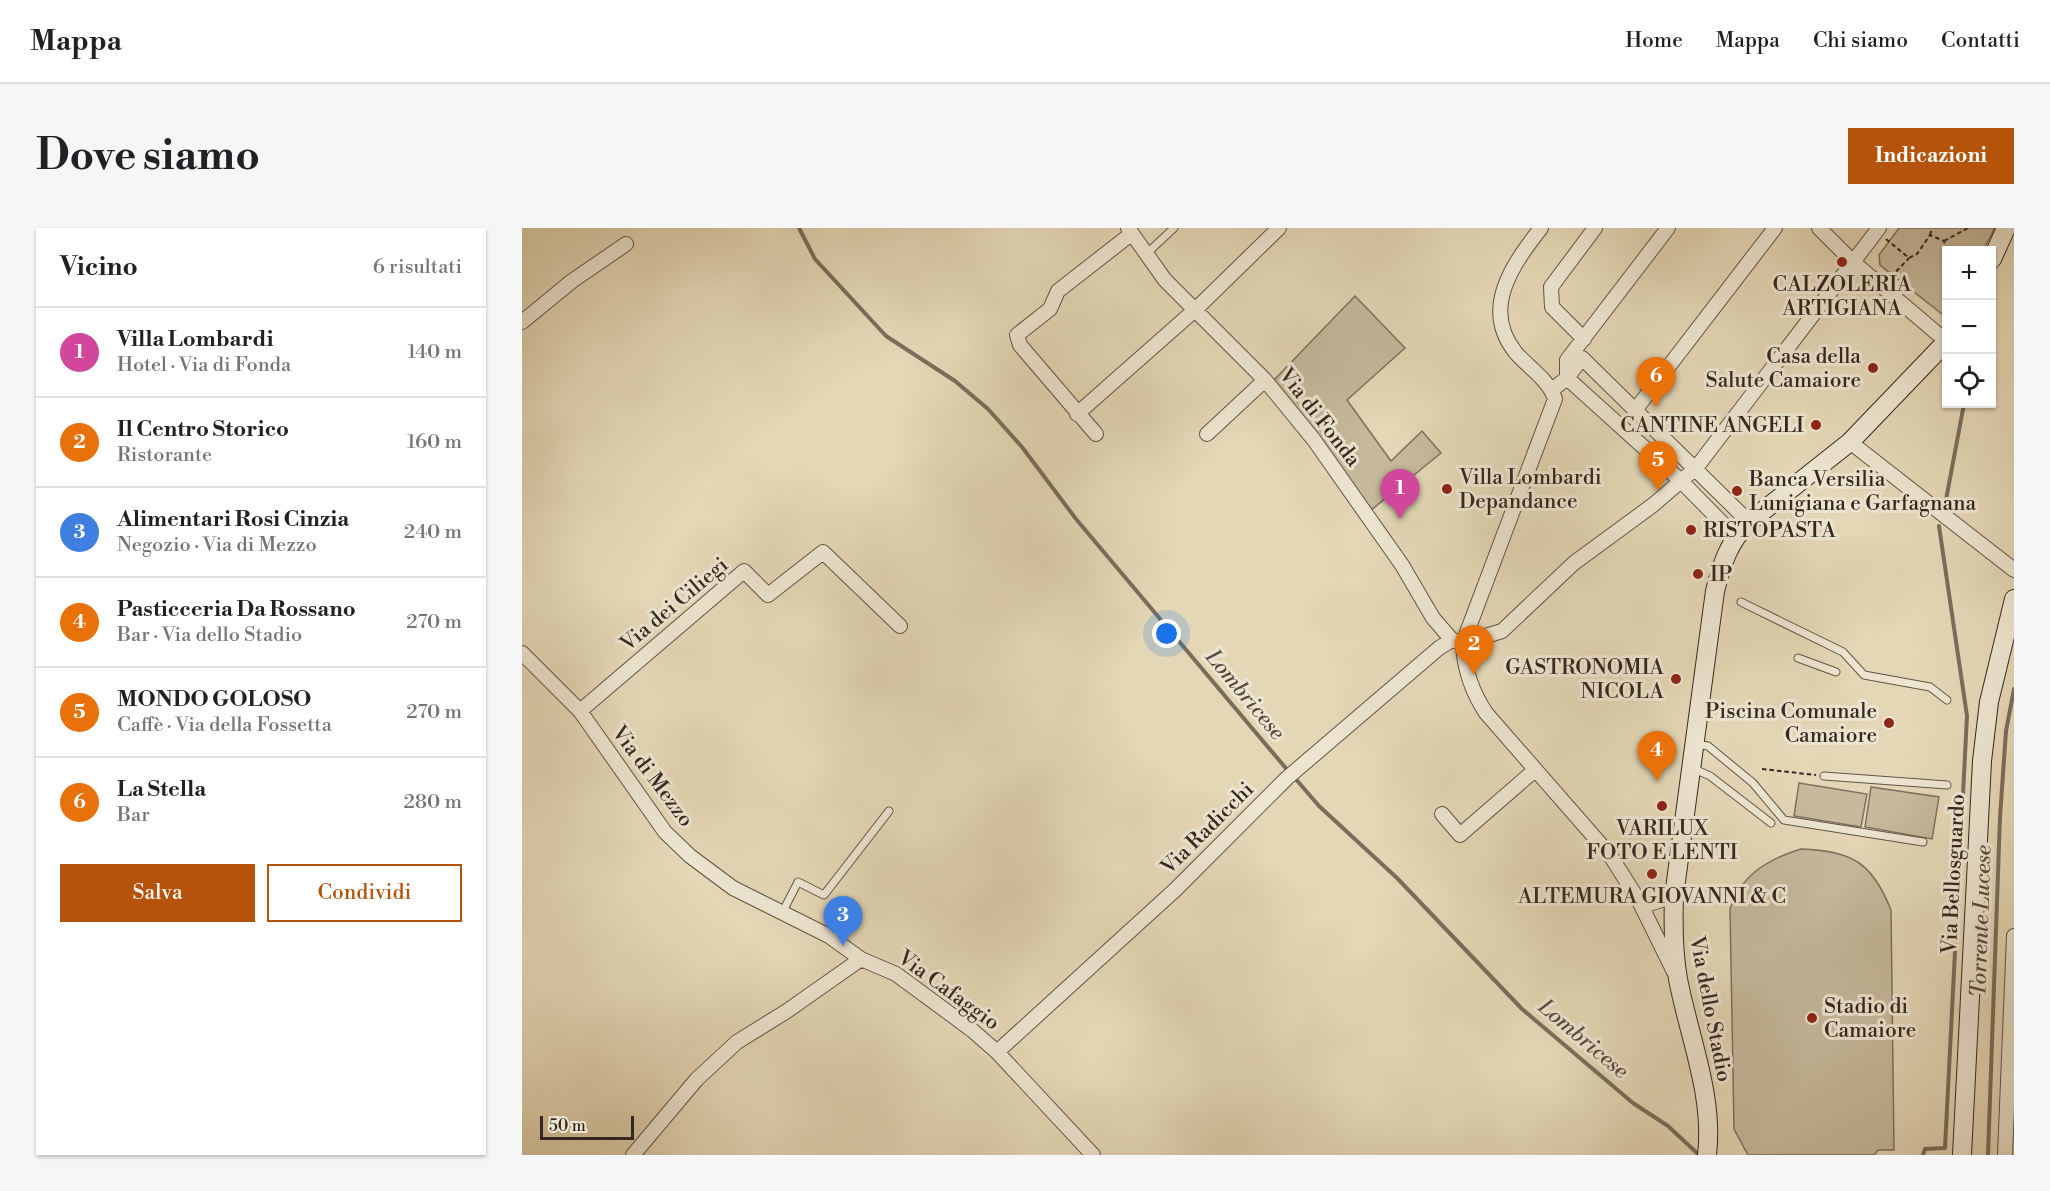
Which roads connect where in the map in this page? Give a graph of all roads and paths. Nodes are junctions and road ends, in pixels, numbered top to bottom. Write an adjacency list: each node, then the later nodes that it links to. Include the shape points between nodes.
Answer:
1 (1174, 228): 19 (lane)
2 (1279, 228): 23 (street)
3 (1541, 228): 30 (street, via 1515,262 1504,283 1500,306 1504,330 1514,351)
4 (1595, 228): 26 (street, via 1551,287 1552,307)
5 (1775, 228): 31 (street)
6 (1819, 228): 21 (street)
7 (1879, 228): 21 (street)
8 (1932, 228): 13 (path)
9 (1968, 228): 14 (path)
10 (2006, 228): 18 (street)
11 (1663, 230): 26 (street)
12 (1130, 231): 19 (street, Via di Fonda); 32 (street, via 1058,291 1050,309 1017,335 1020,345)
13 (1930, 235): 14 (path); 20 (path, via 1917,254)
14 (1944, 241): 17 (path)
15 (1889, 242): 20 (path)
16 (626, 244): 24 (street)
17 (1946, 246)
18 (1996, 250)
19 (1145, 255): 23 (street, Via di Fonda)
20 (1909, 258): 22 (path)
21 (1852, 261): 25 (street); 36 (street)
22 (1893, 276)
23 (1196, 309): 29 (street, Via di Fonda); 32 (street)
24 (522, 322)
25 (1942, 337)
26 (1584, 339): 28 (street, via 1567,360)
27 (1942, 346): 35 (street, Via dello Stadio)
28 (1567, 378): 30 (street); 31 (street, via 1582,358); 37 (street)
29 (1265, 380): 34 (street); 44 (street, Via di Fonda, via 1314,440 1402,565 1433,618)
30 (1552, 390): 44 (street, via 1553,409)
31 (1636, 410): 36 (street)
32 (1077, 414): 33 (street)
33 (1096, 434)
34 (1206, 434)
35 (1850, 442): 38 (street, Via dello Stadio); 40 (street)
36 (1696, 468): 37 (street); 38 (street)
37 (1681, 481): 39 (street); 44 (street, via 1574,563 1502,631)
38 (1749, 522): 39 (street, Via dello Stadio)
39 (1735, 536): 50 (street, Via dello Stadio, via 1723,558 1715,591)
40 (2014, 570)
41 (2014, 599): 70 (street, Via Bellosguardo, via 1989,702 1982,761)
42 (1741, 602): 48 (lane, via 1843,652 1864,675 1930,687)
43 (900, 626): 49 (street, Via dei Ciliegi, via 823,552 768,595 744,571)
44 (1458, 642): 53 (street, via 1477,700); 66 (street, Via Radicchi, via 1439,648 1287,778 1175,890)
45 (522, 653): 49 (street, Via di Mezzo)
46 (1798, 658): 47 (lane)
47 (1836, 672)
48 (1947, 700)
49 (580, 711): 62 (street, Via di Mezzo, via 665,832 734,888)
50 (1695, 744): 51 (street, Via dello Stadio); 59 (lane, via 1708,746 1753,783 1784,820)
51 (1692, 767): 58 (lane, via 1710,776); 60 (street, Via dello Stadio)
52 (1762, 769): 54 (path)
53 (1535, 770): 57 (street, via 1460,835); 61 (street, via 1610,855)
54 (1824, 776): 55 (lane)
55 (1947, 785)
56 (889, 811): 62 (lane, via 824,895 798,882)
57 (1442, 814)
58 (1771, 823)
59 (1923, 842)
60 (1674, 896): 61 (street, via 1649,904); 65 (street, Via dello Stadio)
61 (1639, 901): 65 (street)
62 (782, 913): 64 (street, Via di Mezzo, via 829,936)
63 (2014, 936): 71 (street)
64 (861, 959): 66 (street, Via Cafaggio, via 876,963 947,1011); 67 (street, via 737,1042 697,1078)
65 (1678, 980): 68 (street, Via dello Stadio, via 1701,1076 1709,1130)
66 (997, 1052): 69 (street, Via Cafaggio)
67 (636, 1154)
68 (1707, 1154)
69 (1094, 1155)
70 (1962, 1155)
71 (2005, 1155)

